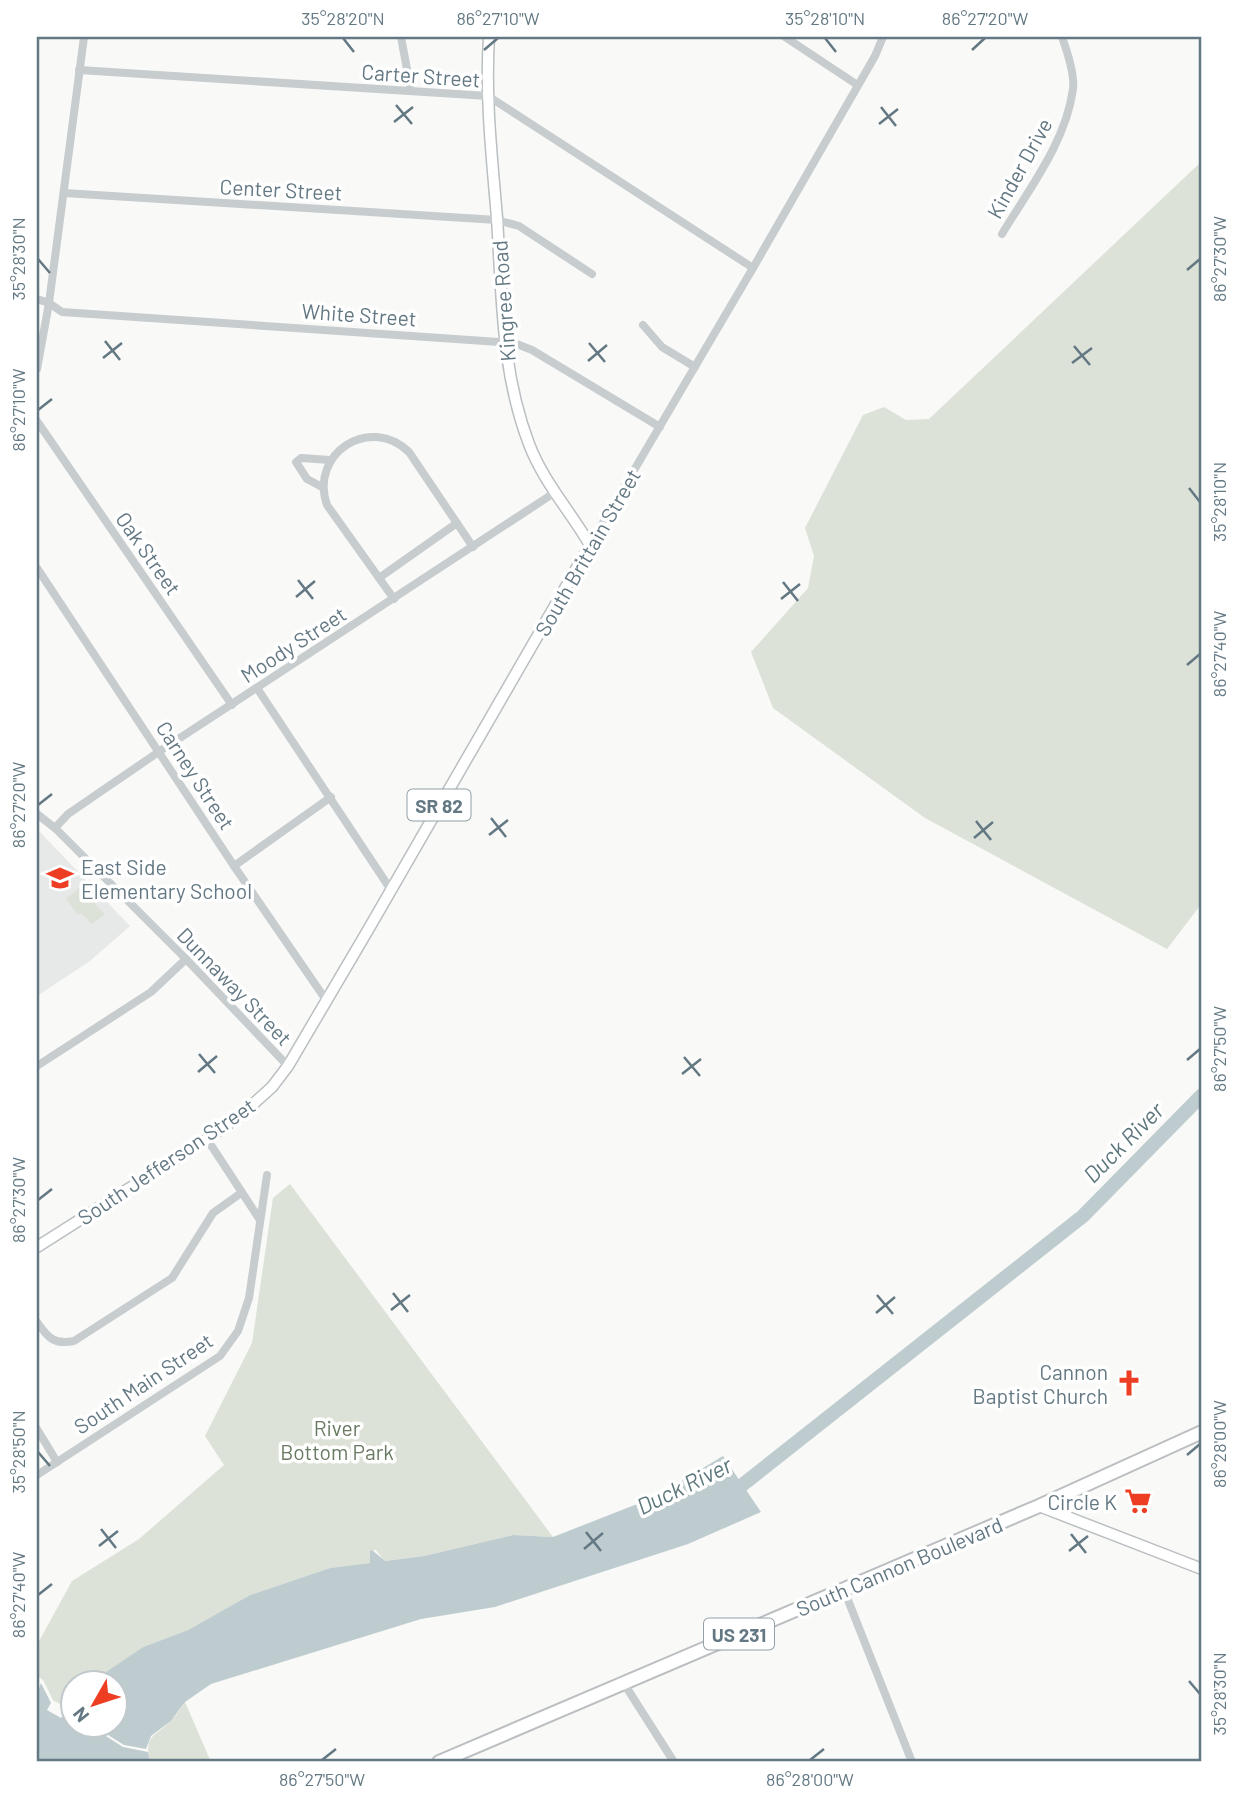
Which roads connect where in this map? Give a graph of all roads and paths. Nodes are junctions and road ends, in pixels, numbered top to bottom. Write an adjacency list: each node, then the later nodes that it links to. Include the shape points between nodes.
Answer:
1 (95, 37): 7 (street)
2 (401, 37): 10 (street)
3 (489, 37): 11 (main road, Kingree Road)
4 (785, 37): 9 (street)
5 (883, 37): 9 (street, South Brittain Street)
6 (1062, 37): 14 (street, Kinder Drive, via 1073,87 1066,120)
7 (84, 38): 8 (street)
8 (79, 70): 10 (street, Carter Street); 12 (street)
9 (856, 85): 15 (street, South Brittain Street)
10 (411, 91): 11 (street, Carter Street)
11 (488, 96): 13 (main road, Kingree Road); 15 (street, Carter Street)
12 (64, 193): 13 (street, Center Street); 18 (street)
13 (497, 219): 16 (street, Center Street, via 519,226); 20 (main road, Kingree Road)
14 (1002, 234)
15 (753, 268): 21 (street, South Brittain Street)
16 (592, 274)
17 (37, 299): 18 (street, White Street)
18 (49, 303): 20 (street, White Street, via 62,312); 22 (street)
19 (643, 325): 21 (street, via 662,347)
20 (504, 341): 24 (street, White Street, via 532,350); 27 (main road, Kingree Road, via 519,416)
21 (695, 367): 24 (street, South Brittain Street)
22 (37, 369)
23 (37, 421): 35 (street, Oak Street)
24 (660, 427): 29 (street, South Brittain Street)
25 (330, 460): 26 (street); 26 (street, via 301,458 296,462 307,479); 28 (street, via 347,445 368,436 390,438 409,452)
26 (322, 487): 32 (street, via 327,505)
27 (554, 493): 29 (main road, Kingree Road); 30 (street, Moody Street)
28 (457, 523): 30 (street); 32 (street)
29 (590, 545): 41 (main road, South Brittain Street / SR 82)
30 (473, 547): 33 (street, Moody Street)
31 (37, 568): 36 (street, Carney Street)
32 (379, 578): 33 (street)
33 (394, 599): 34 (street, Moody Street)
34 (257, 688): 35 (street, Moody Street); 37 (street)
35 (232, 705): 36 (street, Moody Street)
36 (160, 751): 39 (street, Moody Street, via 68,814); 40 (street, Carney Street)
37 (331, 797): 40 (street); 41 (street)
38 (37, 814): 39 (street, Dunnaway Street)
39 (55, 828): 42 (street, Dunnaway Street)
40 (234, 866): 43 (street, Carney Street)
41 (391, 890): 43 (main road, South Brittain Street / SR 82)
42 (186, 959): 44 (street, via 151,992); 45 (street, Dunnaway Street)
43 (327, 1000): 45 (main road, South Brittain Street / SR 82)
44 (37, 1066)
45 (288, 1066): 46 (main road, South Jefferson Street / SR 82, via 272,1087)
46 (207, 1139): 48 (street); 50 (main road, South Jefferson Street / SR 82)
47 (267, 1175): 49 (street, South Main Street)
48 (241, 1192): 49 (street); 51 (street, via 213,1213 172,1278 74,1341 52,1340)
49 (260, 1220): 54 (street, South Main Street, via 249,1298 239,1331 220,1356)
50 (37, 1247)
51 (37, 1322)
52 (37, 1429): 54 (street)
53 (1202, 1432): 56 (highway, South Cannon Boulevard / US 231)
54 (57, 1462): 55 (street, South Main Street)
55 (37, 1475)
56 (1039, 1506): 57 (main road); 58 (highway, South Cannon Boulevard / US 231)
57 (1202, 1569)
58 (844, 1590): 59 (highway, South Cannon Boulevard / US 231); 62 (street)
59 (623, 1682): 60 (highway, South Cannon Boulevard / US 231); 61 (street)
60 (439, 1762)
61 (674, 1762)
62 (912, 1762)

